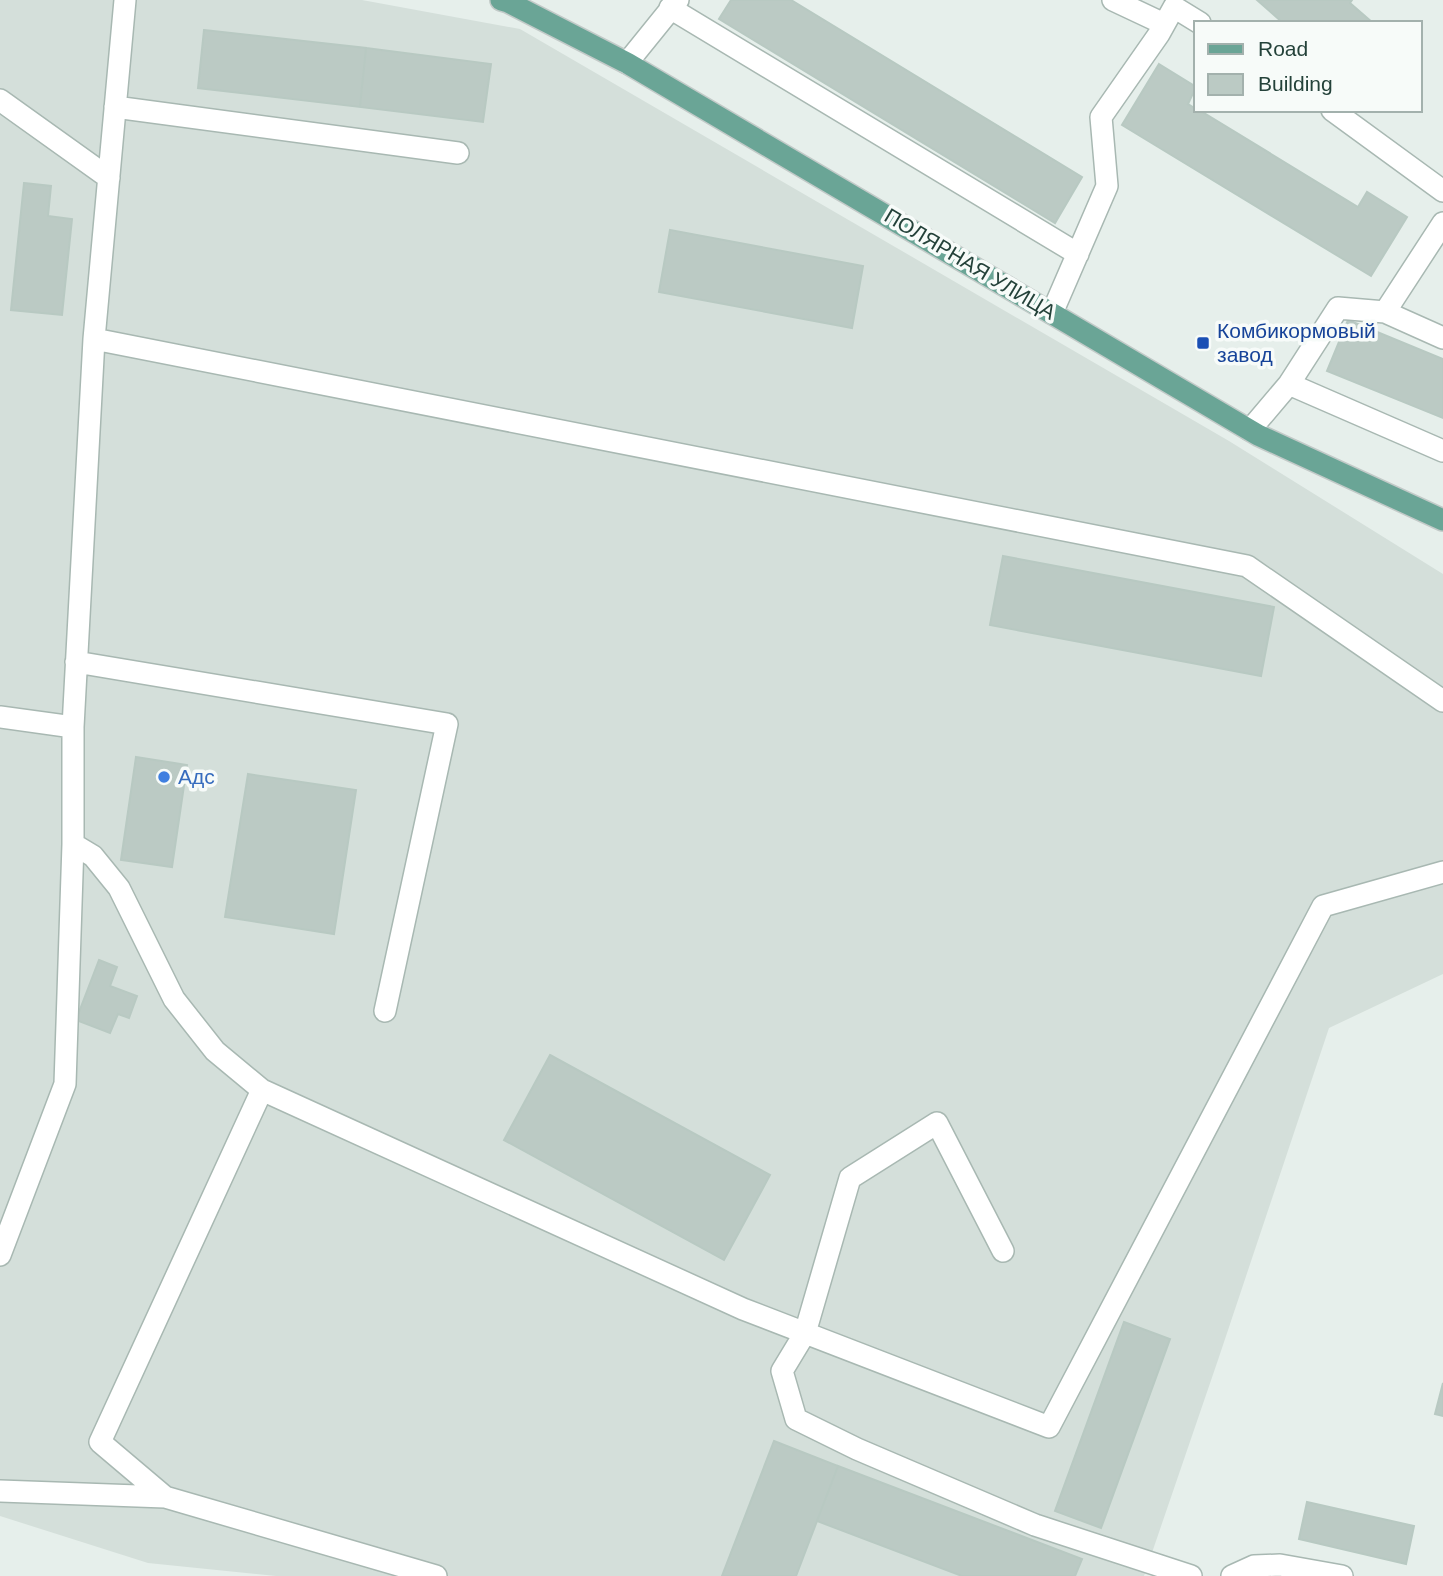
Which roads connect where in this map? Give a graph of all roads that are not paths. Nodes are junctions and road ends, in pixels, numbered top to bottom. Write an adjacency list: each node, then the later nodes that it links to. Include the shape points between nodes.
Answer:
1 (125, 0): 9 (lane)
2 (1113, 0): 5 (lane)
3 (512, 2): 7 (main road, ПОЛЯРНАЯ УЛИЦА)
4 (674, 4): 7 (lane); 15 (lane)
5 (1155, 14): 6 (lane, via 1174,7); 15 (lane, via 1101,117 1107,186)
6 (1197, 21)
7 (628, 63): 17 (main road, ПОЛЯРНАЯ УЛИЦА)
8 (0, 100): 12 (lane)
9 (115, 107): 11 (lane); 12 (lane)
10 (1335, 112): 13 (lane)
11 (458, 153)
12 (108, 178): 19 (lane)
13 (1443, 191)
14 (1443, 223): 16 (lane)
15 (1078, 254): 17 (lane)
16 (1385, 312): 18 (lane); 20 (lane, via 1338,308)
17 (1052, 313): 21 (main road, ПОЛЯРНАЯ УЛИЦА)
18 (1443, 338)
19 (94, 339): 24 (lane); 25 (lane, via 1247,566)
20 (1289, 384): 21 (lane); 22 (lane)
21 (1250, 430): 23 (main road, ПОЛЯРНАЯ УЛИЦА)
22 (1443, 451)
23 (1443, 520)
24 (76, 662): 27 (lane); 30 (lane, via 447,724)
25 (1443, 701)
26 (0, 717): 27 (lane)
27 (73, 727): 28 (lane)
28 (73, 844): 31 (lane, via 93,856 119,888 174,999 215,1051); 33 (lane, via 65,1084)
29 (1443, 872): 34 (lane, via 1323,906 1049,1427)
30 (385, 1011)
31 (262, 1090): 34 (lane); 36 (lane, via 100,1442)
32 (1003, 1251): 34 (lane, via 937,1123 850,1178)
33 (0, 1255)
34 (805, 1333): 38 (lane, via 782,1371 796,1419 1035,1525)
35 (0, 1491): 36 (lane)
36 (164, 1497): 37 (lane)
37 (436, 1576)
38 (1191, 1576)
39 (1232, 1576): 40 (lane, via 1254,1566 1280,1565)
40 (1342, 1576)

